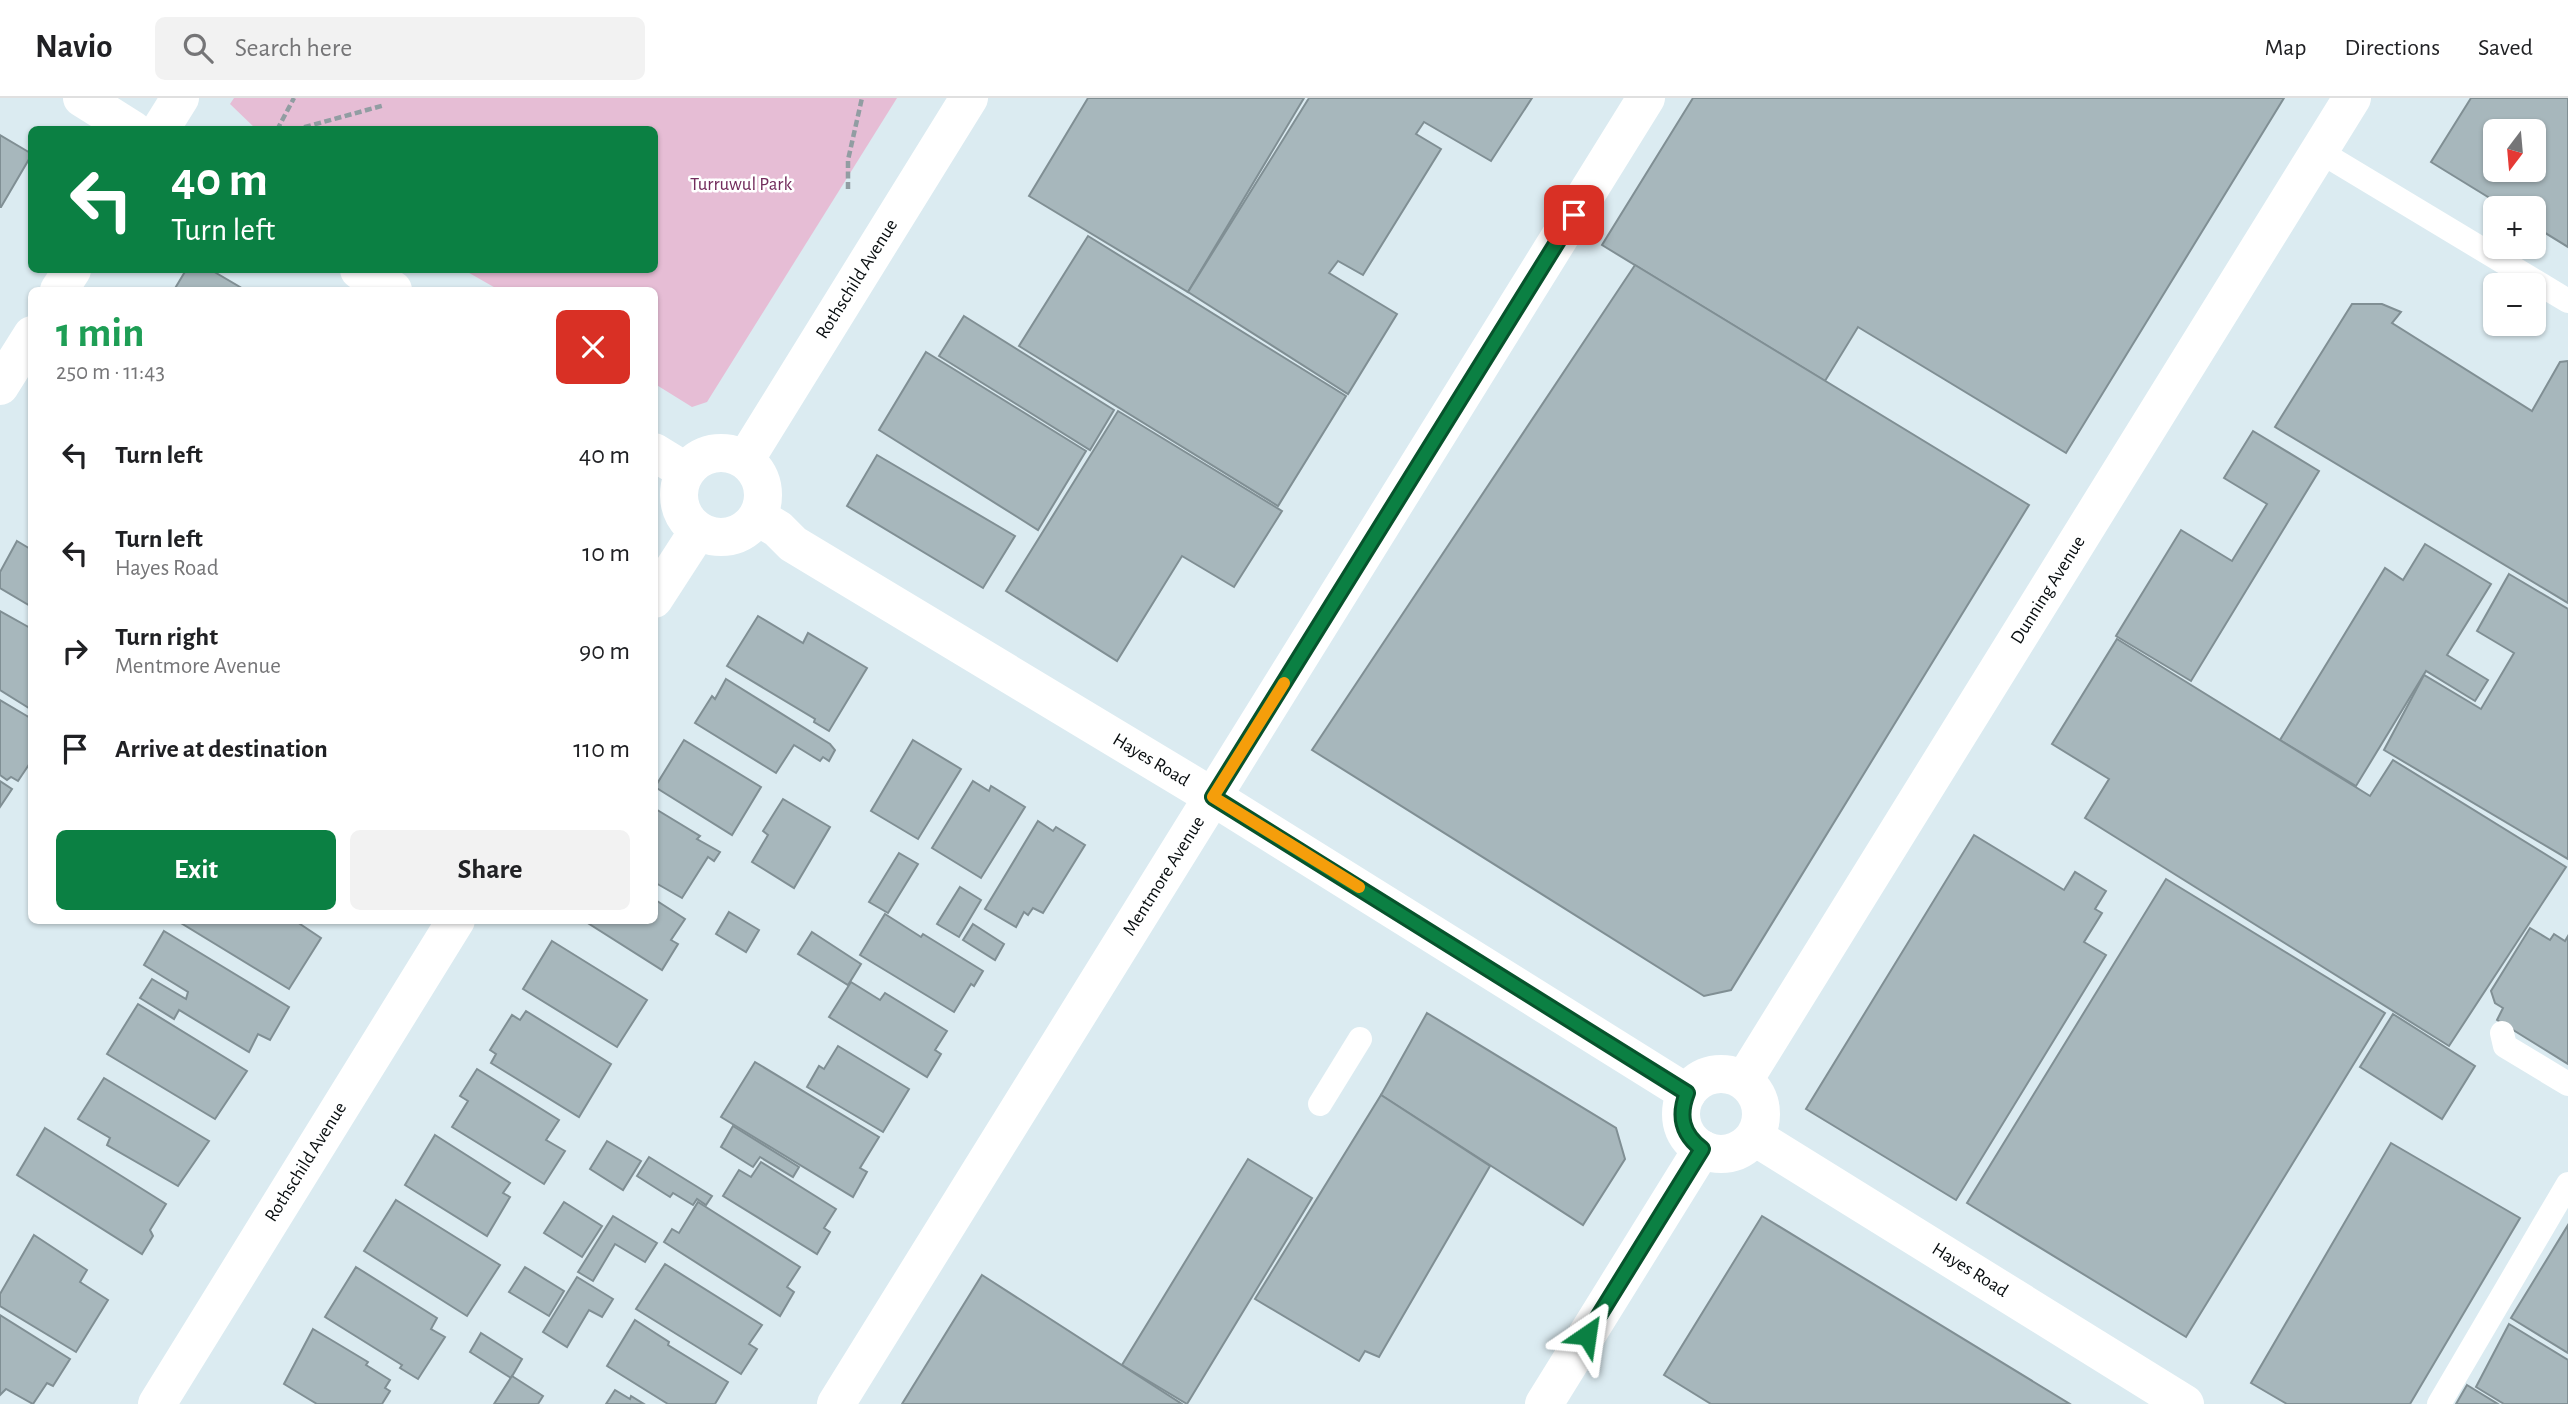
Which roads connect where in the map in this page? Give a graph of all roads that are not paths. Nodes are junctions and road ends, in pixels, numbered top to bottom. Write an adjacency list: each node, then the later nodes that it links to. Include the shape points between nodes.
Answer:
1 (82, 98): 6 (street)
2 (180, 98): 7 (street)
3 (969, 98): 14 (street, Rothschild Avenue)
4 (1646, 98): 19 (street, Mentmore Avenue)
5 (2352, 98): 8 (street, Dunning Avenue)
6 (127, 126)
7 (162, 126)
8 (2319, 151): 11 (lane); 23 (street, Dunning Avenue)
9 (364, 273): 10 (street)
10 (388, 287)
11 (2568, 300)
12 (28, 341): 13 (street)
13 (0, 386)
14 (745, 460): 15 (street, via 730,453 713,453 697,460); 16 (street, via 763,485 764,502)
15 (670, 462): 17 (street, via 680,484 681,510)
16 (758, 517): 17 (street, via 738,534 724,538); 19 (street, Hayes Road, via 793,544)
17 (698, 531): 18 (street)
18 (658, 593)
19 (1213, 797): 25 (street, Hayes Road); 31 (street, Mentmore Avenue)
20 (454, 924): 30 (street, Rothschild Avenue)
21 (2502, 1033): 24 (lane, via 2505,1046)
22 (1360, 1040): 26 (lane)
23 (1744, 1080): 25 (street, via 1719,1074 1695,1083); 27 (street, via 1762,1107)
24 (2568, 1084)
25 (1687, 1093): 28 (street, via 1681,1118 1692,1142)
26 (1321, 1104)
27 (1755, 1138): 28 (street, via 1731,1154); 33 (street, Hayes Road)
28 (1702, 1149): 32 (street)
29 (2568, 1184): 34 (lane)
30 (157, 1404)
31 (836, 1404)
32 (1544, 1404)
33 (2185, 1404)
34 (2439, 1404)

